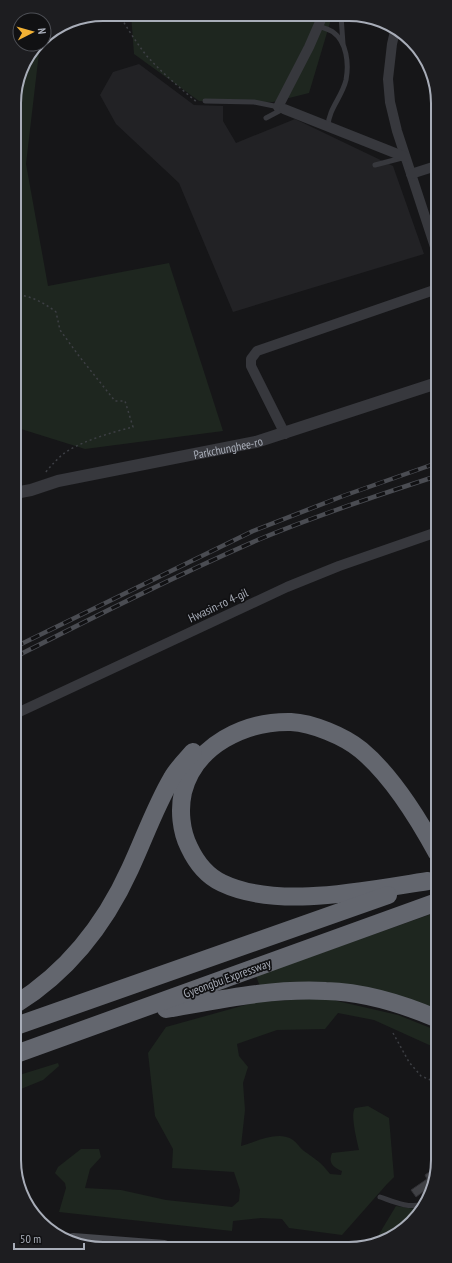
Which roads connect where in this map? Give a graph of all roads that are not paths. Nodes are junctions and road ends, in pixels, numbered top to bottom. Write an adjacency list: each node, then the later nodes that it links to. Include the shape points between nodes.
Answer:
1 (320, 21): 3 (street)
2 (341, 21): 5 (lane)
3 (318, 26): 5 (lane, via 333,32); 7 (street)
4 (394, 35): 10 (street, via 388,79 390,102)
5 (343, 44): 9 (lane, via 347,57 346,80 329,117)
6 (205, 101): 7 (lane, via 254,102)
7 (281, 108): 8 (lane); 9 (street)
8 (266, 118)
9 (328, 126): 10 (street)
10 (405, 157): 11 (lane); 13 (street)
11 (375, 165)
12 (431, 168): 13 (street)
13 (411, 174): 14 (street)
14 (431, 235)
15 (431, 291): 17 (street, via 257,351 251,359 251,366)
16 (431, 385): 17 (street, Parkchunghee-ro)
17 (285, 434): 18 (street, Parkchunghee-ro, via 58,481)
18 (21, 492)
19 (431, 534): 20 (street, Hwasin-ro 4-gil, via 287,587)
20 (21, 711)
21 (431, 821): 26 (highway, via 416,796 396,771 371,744 352,731 323,718 289,712 258,715 229,725 196,749 173,777 116,898 102,922 66,964)
22 (431, 843): 23 (highway, via 407,803 384,774 356,746 319,728 292,722 272,723 240,731 221,741 196,763 181,800 182,827 186,842 205,871 222,884 252,893 304,896 336,895)
23 (431, 879)
24 (431, 879): 29 (highway, Gyeongbu Expressway)
25 (431, 904): 28 (highway, Gyeongbu Expressway)
26 (21, 1000)
27 (431, 1016): 28 (highway, via 379,1000 326,990 232,997)
28 (116, 1018): 30 (highway, Gyeongbu Expressway)
29 (21, 1024)
30 (21, 1052)
31 (380, 1198): 32 (lane, via 400,1204)
32 (418, 1205)

